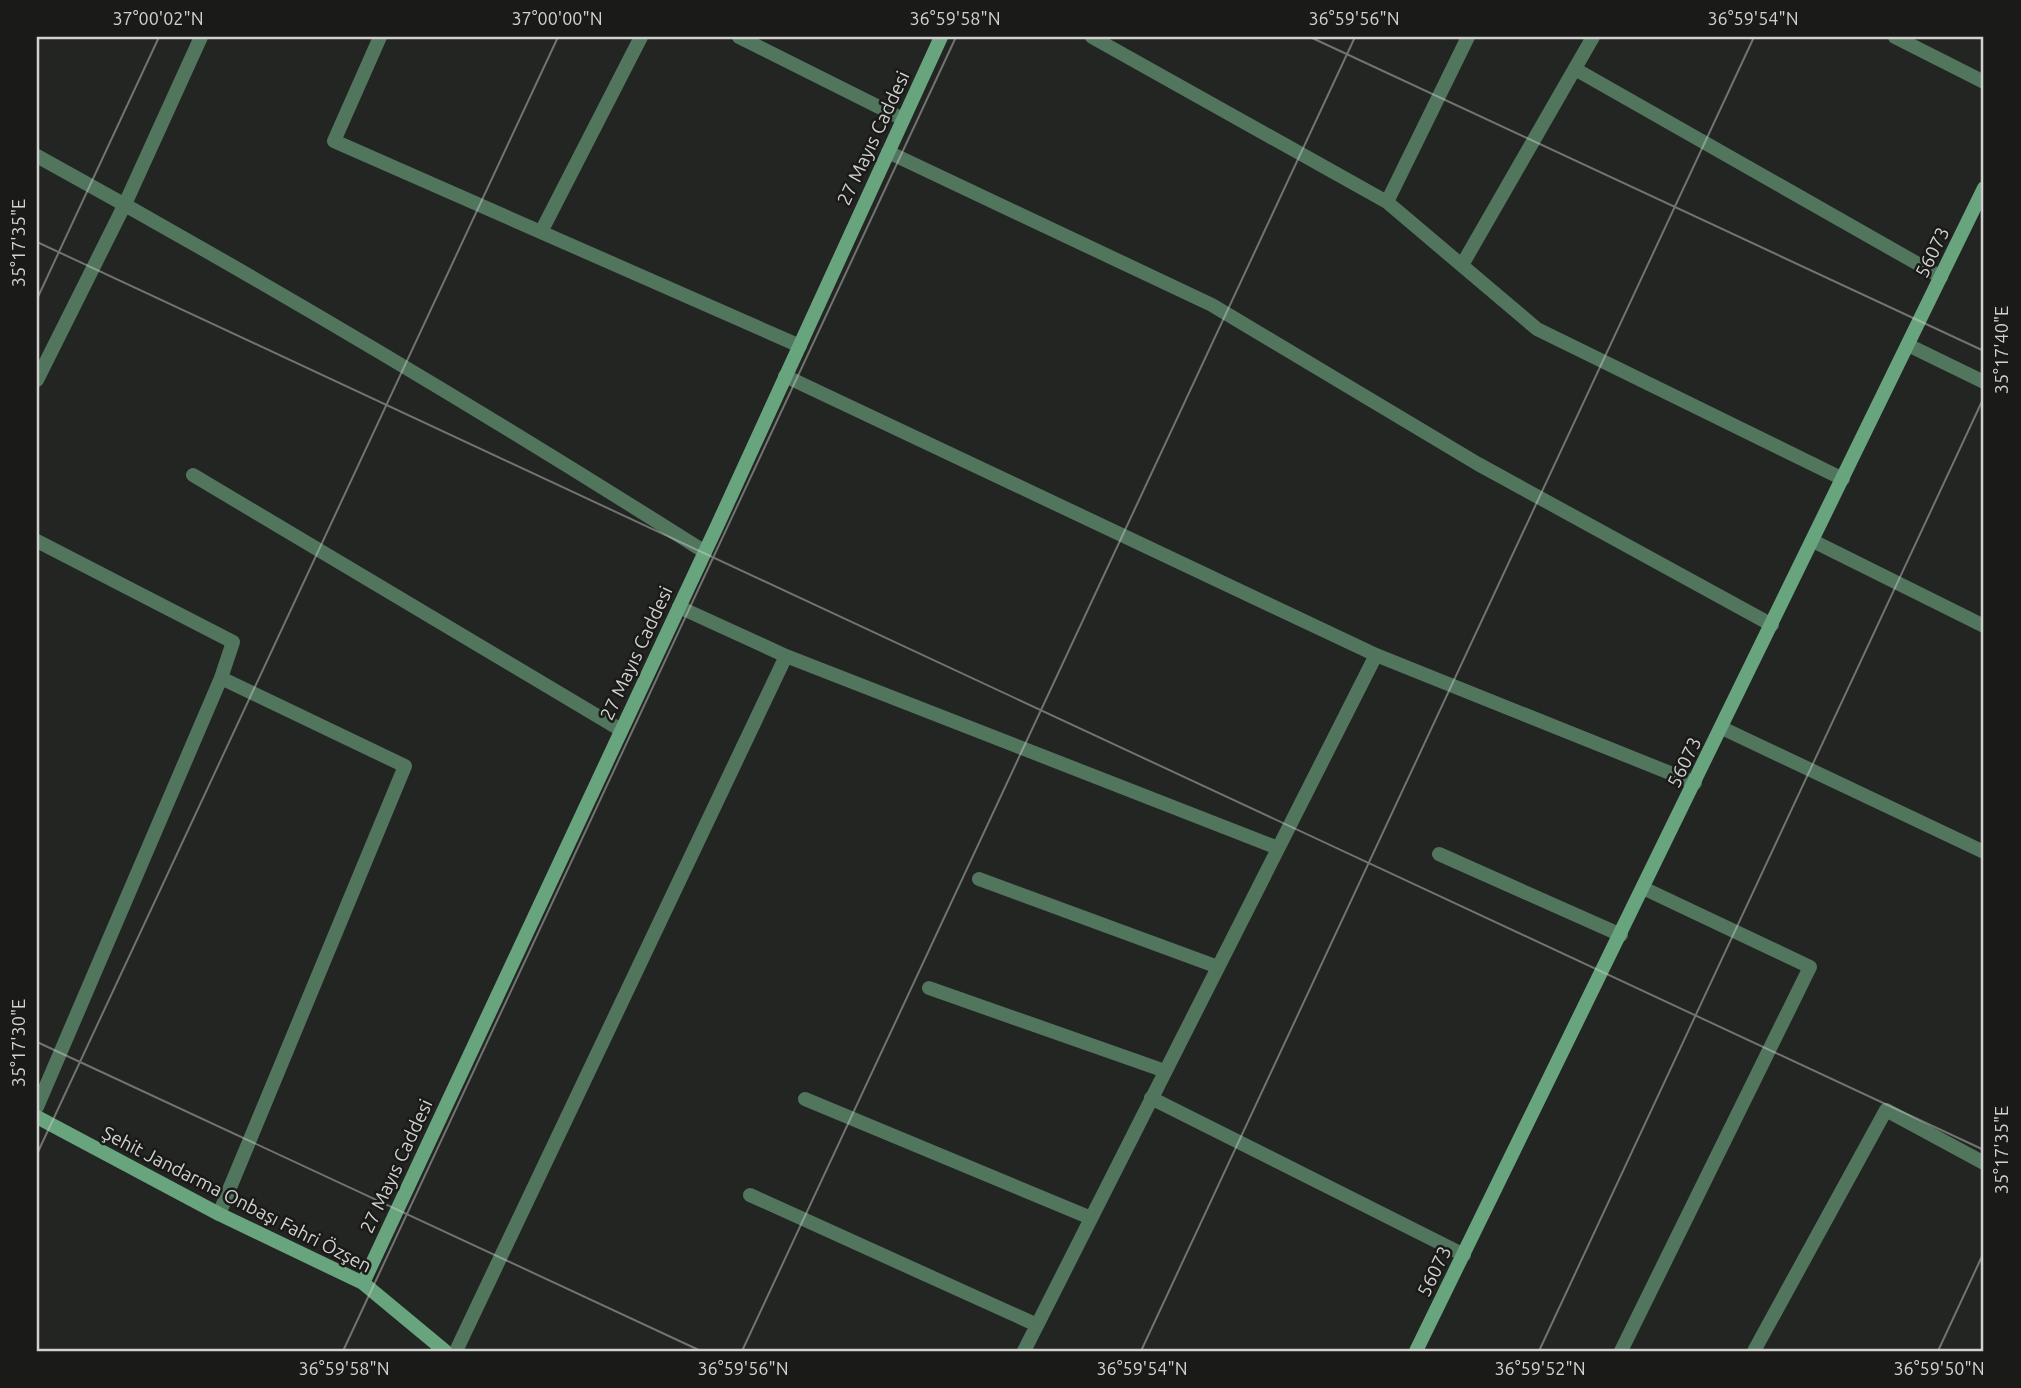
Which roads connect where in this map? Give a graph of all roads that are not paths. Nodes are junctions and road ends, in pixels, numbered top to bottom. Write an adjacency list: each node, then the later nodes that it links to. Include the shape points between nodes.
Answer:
1 (201, 37): 18 (street)
2 (380, 37): 19 (street, via 334,141)
3 (641, 37): 19 (street)
4 (739, 37): 13 (street)
5 (941, 37): 13 (street, 27 Mayıs Caddesi)
6 (1092, 37): 17 (street)
7 (1468, 37): 17 (street)
8 (1593, 37): 11 (street)
9 (1895, 37): 10 (street)
10 (1920, 43): 12 (street)
11 (1575, 69): 20 (street); 21 (street)
12 (1984, 82)
13 (903, 119): 14 (street, 27 Mayıs Caddesi)
14 (888, 152): 23 (street, 27 Mayıs Caddesi); 33 (street, via 1212,305 1478,464)
15 (37, 156): 18 (street)
16 (1984, 188): 21 (street, 56073)
17 (1387, 202): 20 (street)
18 (125, 204): 25 (street); 31 (street, via 481,411)
19 (541, 232): 23 (street)
20 (1462, 265): 28 (street, via 1537,329)
21 (1941, 276): 22 (street, 56073)
22 (1908, 345): 26 (street); 28 (street, 56073)
23 (800, 346): 24 (street, 27 Mayıs Caddesi)
24 (785, 376): 31 (street, 27 Mayıs Caddesi); 35 (street)
25 (37, 380)
26 (1984, 382)
27 (193, 475): 39 (street)
28 (1843, 479): 30 (street, 56073)
29 (37, 541): 37 (street, via 233,642)
30 (1813, 541): 33 (street, 56073); 34 (street)
31 (705, 552): 32 (street, 27 Mayıs Caddesi)
32 (679, 607): 36 (street); 39 (street, 27 Mayıs Caddesi)
33 (1772, 625): 38 (street, 56073)
34 (1984, 626)
35 (1376, 655): 40 (street); 41 (street)
36 (786, 656): 41 (street); 62 (street)
37 (221, 678): 52 (street); 56 (street, via 405,766)
38 (1722, 728): 40 (street, 56073); 42 (street)
39 (621, 730): 59 (street, 27 Mayıs Caddesi)
40 (1695, 783): 45 (street, 56073)
41 (1278, 848): 47 (street)
42 (1984, 852)
43 (1439, 854): 46 (street)
44 (979, 879): 47 (street)
45 (1643, 888): 46 (street, 56073); 65 (street, via 1810,967)
46 (1621, 935): 58 (street, 56073)
47 (1218, 967): 49 (street)
48 (929, 988): 49 (street)
49 (1165, 1071): 50 (street)
50 (1151, 1098): 57 (street); 58 (street)
51 (805, 1099): 57 (street)
52 (37, 1107)
53 (37, 1117): 56 (street, Şehit Jandarma Onbaşı Fahri Özşen)
54 (1984, 1163): 66 (street, via 1886,1110)
55 (750, 1195): 60 (street)
56 (219, 1214): 59 (street, Şehit Jandarma Onbaşı Fahri Özşen)
57 (1091, 1218): 60 (street)
58 (1464, 1255): 64 (street, 56073)
59 (363, 1283): 61 (street, Şehit Jandarma Onbaşı Fahri Özşen)
60 (1037, 1325): 63 (street)
61 (445, 1351)
62 (456, 1351)
63 (1024, 1351)
64 (1416, 1351)
65 (1621, 1351)
66 (1754, 1351)

